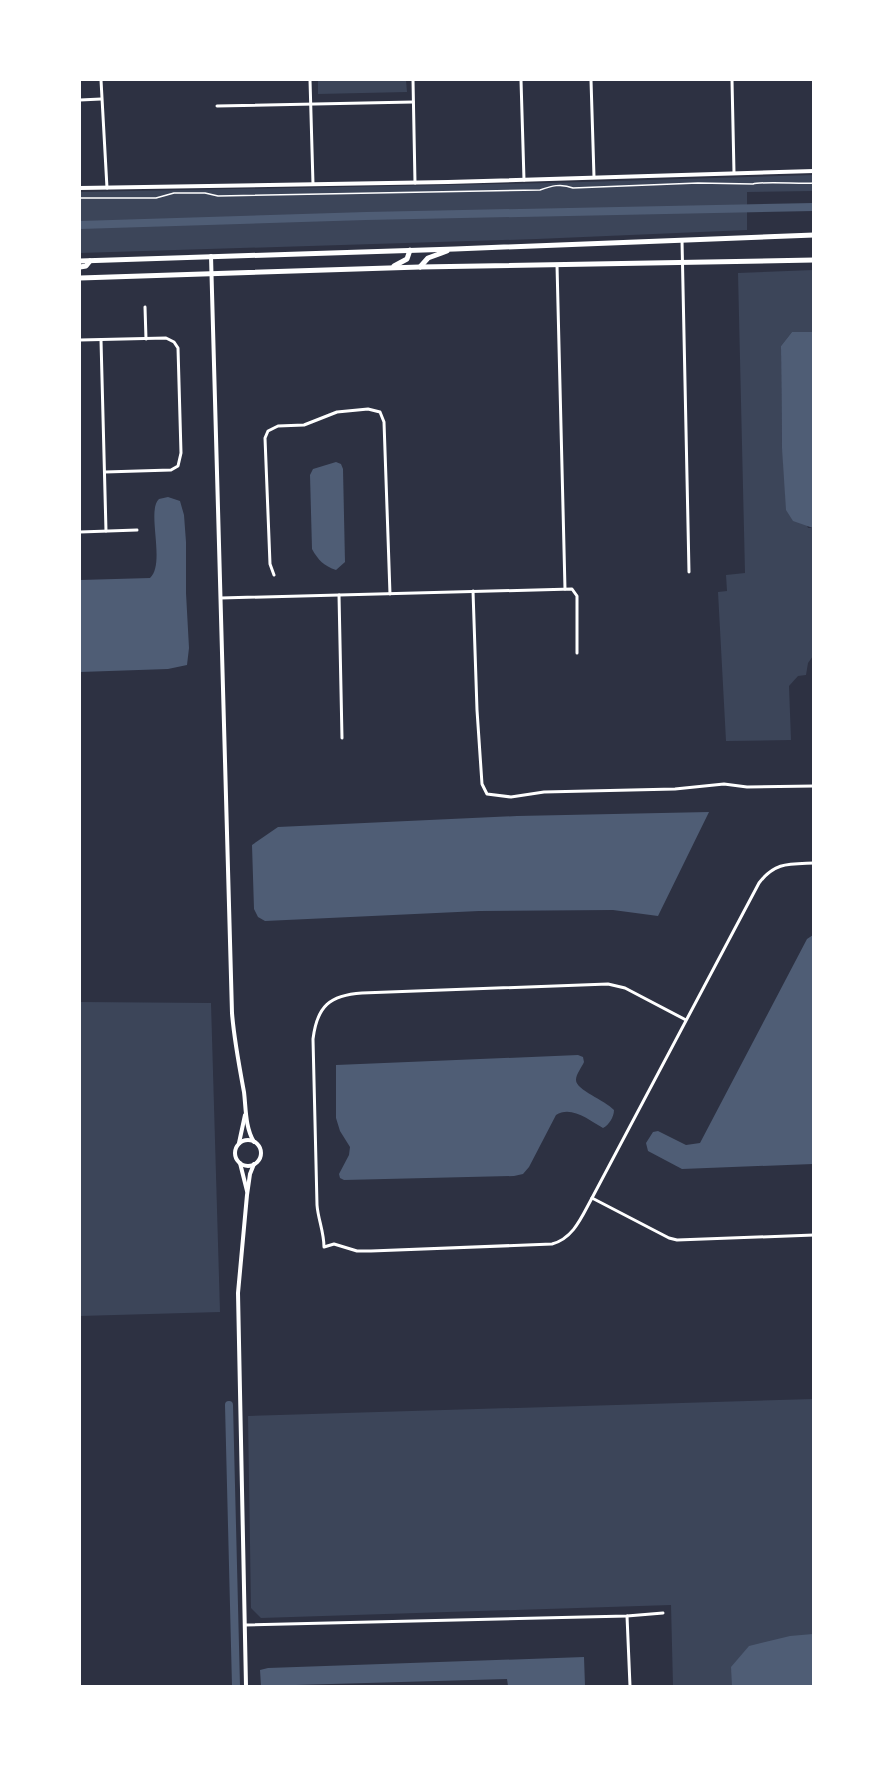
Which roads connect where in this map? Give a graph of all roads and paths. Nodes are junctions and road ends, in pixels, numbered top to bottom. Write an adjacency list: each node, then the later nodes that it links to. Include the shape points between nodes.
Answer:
1 (101, 80): 8 (street)
2 (310, 80): 10 (street)
3 (413, 80): 9 (street)
4 (521, 80): 15 (street)
5 (591, 80): 14 (street)
6 (732, 80): 13 (street)
7 (80, 99): 8 (street)
8 (101, 99): 20 (street)
9 (413, 102): 10 (street); 16 (street)
10 (311, 104): 11 (street); 18 (street)
11 (217, 106)
12 (813, 171): 13 (street)
13 (734, 173): 14 (street)
14 (594, 177): 15 (street)
15 (524, 180): 16 (street)
16 (415, 183): 18 (street)
17 (813, 183): 21 (path, via 573,188 566,185 540,190 218,196 174,193 156,198)
18 (313, 184): 20 (street)
19 (80, 188): 20 (street)
20 (106, 188)
21 (80, 198)
22 (813, 235): 23 (main road)
23 (682, 240): 24 (main road); 30 (street)
24 (455, 249): 25 (main road); 33 (main road, via 428,258)
25 (410, 250): 26 (main road); 34 (main road, via 403,263)
26 (211, 255): 29 (main road); 35 (street)
27 (813, 260): 30 (main road)
28 (80, 261): 29 (main road)
29 (90, 261): 32 (main road)
30 (682, 262): 31 (main road); 45 (street)
31 (557, 265): 33 (main road); 47 (street)
32 (80, 267)
33 (420, 267): 34 (main road)
34 (389, 268): 35 (main road)
35 (212, 273): 36 (main road); 51 (street)
36 (80, 278)
37 (146, 307): 38 (street)
38 (146, 339): 40 (street); 41 (street, via 166,338 174,342 178,352 178,466 171,470)
39 (80, 340): 40 (street)
40 (101, 340): 41 (street)
41 (105, 472): 43 (street)
42 (137, 530): 43 (street)
43 (106, 531): 44 (street)
44 (80, 532)
45 (689, 572)
46 (274, 576): 49 (street, via 270,564 265,438 268,431 278,426 304,425 337,412 368,408 380,412 384,422)
47 (565, 589): 48 (street); 52 (street, via 572,589 577,596)
48 (473, 591): 49 (street); 54 (street, via 482,784 487,794 511,797 724,784)
49 (390, 594): 50 (street)
50 (339, 595): 51 (street); 53 (street)
51 (221, 598): 57 (street, via 232,1013)
52 (577, 653)
53 (342, 738)
54 (813, 786)
55 (813, 863): 56 (street, via 783,864 765,874)
56 (686, 1020): 63 (street); 63 (street, via 625,988 608,984 351,994 331,1001 319,1014 313,1039 317,1205 324,1247 334,1244 371,1251 552,1244 574,1230)
57 (245, 1112): 58 (street); 59 (street)
58 (254, 1142): 59 (street); 61 (street, via 260,1153)
59 (239, 1143): 60 (street, via 235,1151)
60 (240, 1162): 61 (street); 62 (street)
61 (254, 1164): 62 (street)
62 (247, 1195): 67 (street, via 238,1293)
63 (592, 1198): 64 (street, via 677,1240)
64 (813, 1235)
65 (663, 1613): 66 (street)
66 (627, 1616): 67 (street); 69 (street)
67 (245, 1625): 68 (street)
68 (246, 1686)
69 (630, 1686)

